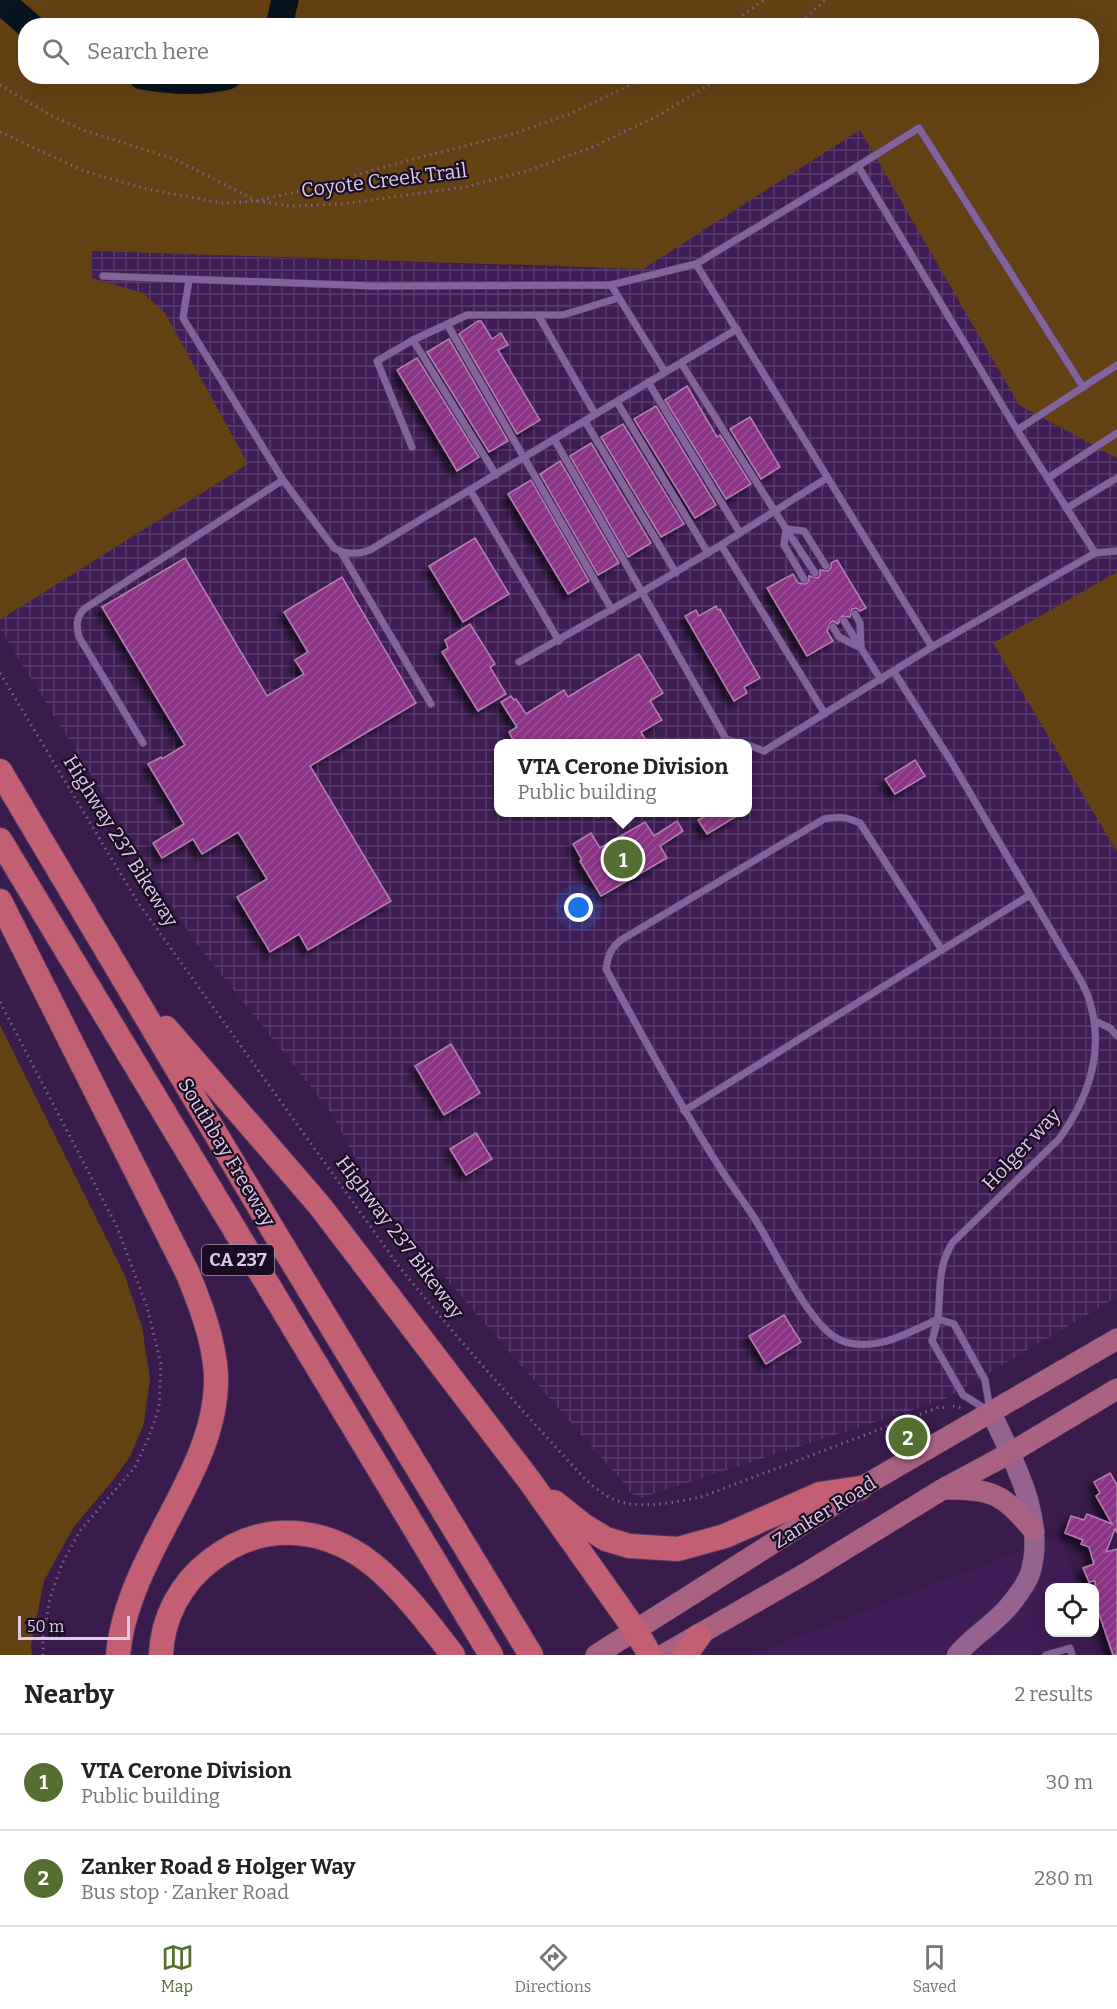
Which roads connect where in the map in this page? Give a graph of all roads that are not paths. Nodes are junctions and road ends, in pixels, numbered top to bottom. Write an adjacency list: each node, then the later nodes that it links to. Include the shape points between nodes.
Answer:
1 (858, 166): 2 (lane); 15 (lane, via 919,128); 19 (lane)
2 (696, 264): 5 (lane); 9 (lane)
3 (103, 276): 4 (lane)
4 (189, 280): 5 (lane, via 374,286); 28 (lane, via 183,318)
5 (611, 285): 6 (lane)
6 (618, 298): 7 (lane, via 563,315); 13 (lane)
7 (538, 315): 8 (lane, via 467,315); 17 (lane)
8 (447, 324): 10 (lane); 23 (lane)
9 (737, 329): 11 (lane); 25 (lane)
10 (413, 340): 22 (lane, via 377,361); 24 (lane)
11 (681, 363): 13 (lane); 31 (lane)
12 (1117, 364): 15 (lane)
13 (665, 372): 14 (lane)
14 (648, 382): 16 (lane); 33 (lane)
15 (1083, 387): 19 (lane)
16 (617, 402): 17 (lane); 37 (lane)
17 (596, 414): 18 (lane)
18 (585, 421): 21 (lane); 40 (lane)
19 (1017, 429): 26 (lane)
20 (1117, 433): 26 (lane)
21 (554, 439): 23 (lane); 43 (lane)
22 (412, 447)
23 (524, 458): 24 (lane); 44 (lane)
24 (496, 475): 29 (lane)
25 (827, 478): 31 (lane); 49 (lane)
26 (1048, 478): 30 (lane)
27 (1117, 478): 30 (lane)
28 (283, 480): 36 (lane, via 329,543); 57 (lane, via 79,614 79,637)
29 (470, 490): 36 (lane, via 370,550); 48 (lane)
30 (1067, 508): 38 (lane)
31 (775, 511): 32 (lane); 33 (lane)
32 (786, 529): 39 (lane, via 804,531); 41 (lane); 42 (lane, via 784,545)
33 (740, 533): 34 (lane)
34 (721, 545): 37 (lane); 55 (lane)
35 (1117, 551): 38 (lane)
36 (340, 552): 54 (lane)
37 (708, 553): 40 (lane)
38 (1095, 553): 49 (lane)
39 (826, 566)
40 (676, 573): 43 (lane)
41 (815, 573)
42 (804, 579)
43 (642, 592): 44 (lane); 56 (lane)
44 (612, 610): 48 (lane)
45 (855, 614): 50 (lane, via 860,623)
46 (844, 621): 50 (lane)
47 (833, 627): 50 (lane, via 839,637)
48 (559, 641): 51 (lane)
49 (932, 647): 52 (lane)
50 (861, 648): 53 (lane)
51 (519, 662)
52 (894, 672): 53 (lane); 62 (lane, Holger way)
53 (881, 680): 55 (lane)
54 (431, 705)
55 (825, 714): 58 (lane, via 764,751)
56 (726, 739)
57 (143, 743)
58 (752, 747)
59 (0, 771): 65 (highway, Southbay Freeway / CA 237)
60 (0, 840): 85 (highway)
61 (0, 866): 84 (highway, CA 237)
62 (1030, 895): 64 (lane); 66 (lane, Holger way, via 1087,994)
63 (0, 901): 81 (highway, via 188,1274 211,1342 216,1375 214,1407 205,1440 142,1570 122,1628)
64 (942, 950): 68 (lane); 68 (lane, via 860,823 836,816 824,819 621,940 612,947 606,969)
65 (126, 981): 74 (highway, via 320,1206); 86 (highway, Southbay Freeway / CA 237)
66 (1095, 1021): 67 (lane); 69 (lane, Holger way, via 1096,1057 1073,1120 1059,1139 953,1242 941,1266)
67 (1117, 1036)
68 (684, 1111): 69 (lane, via 801,1296 829,1332 851,1343 876,1344)
69 (938, 1319): 72 (lane, via 954,1324 985,1380); 72 (lane, via 932,1341 963,1395)
70 (1117, 1339): 72 (main road, Zanker Road)
71 (1117, 1389): 73 (main road)
72 (991, 1412): 73 (street); 75 (main road, Zanker Road)
73 (1010, 1453): 76 (main road); 77 (street, via 1030,1505)
74 (529, 1480): 75 (highway, via 606,1539 653,1549 702,1544 820,1494); 78 (highway)
75 (860, 1488): 78 (main road, Zanker Road)
76 (943, 1489): 77 (main road, via 996,1494 1020,1513); 79 (main road)
77 (1034, 1531): 90 (street, via 1034,1551 1022,1588 1009,1606)
78 (636, 1631): 80 (main road, Zanker Road); 87 (highway)
79 (699, 1636): 88 (main road); 89 (highway)
80 (603, 1651)
81 (118, 1655)
82 (161, 1655): 83 (highway, via 169,1615 199,1569 222,1551 274,1532 300,1532 330,1539 362,1557 390,1579)
83 (453, 1655)
84 (476, 1655)
85 (491, 1655)
86 (531, 1655)
87 (650, 1655)
88 (663, 1655)
89 (685, 1655)
90 (957, 1655)
91 (1046, 1655): 92 (lane, via 1070,1648)
92 (1072, 1655)

